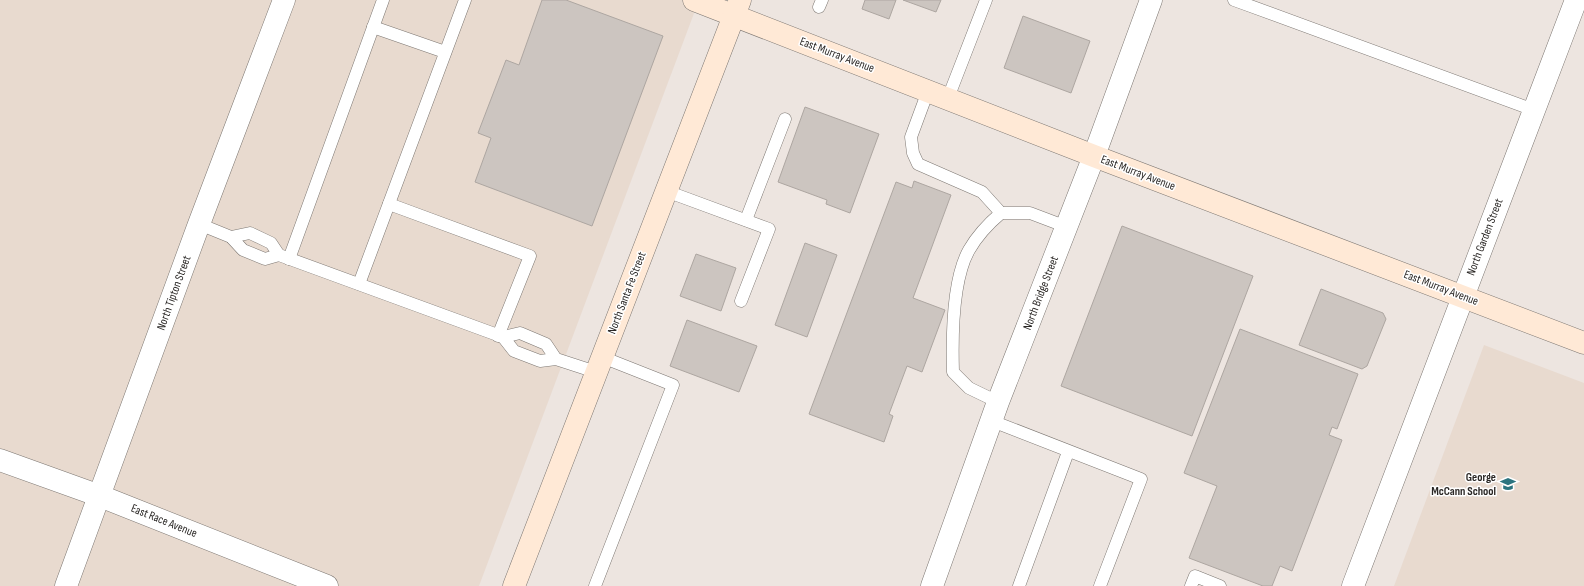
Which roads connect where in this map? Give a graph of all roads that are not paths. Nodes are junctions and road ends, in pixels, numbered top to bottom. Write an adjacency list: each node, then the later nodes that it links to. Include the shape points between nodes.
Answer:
1 (284, 0): 20 (street, North Tipton Street)
2 (383, 0): 10 (lane)
3 (464, 0): 11 (lane)
4 (694, 0): 9 (street, East Murray Avenue)
5 (986, 0): 12 (lane)
6 (1151, 0): 15 (street, North Bridge Street)
7 (1234, 0): 13 (lane)
8 (1576, 0): 13 (street, North Garden Street)
9 (737, 7): 12 (street, East Murray Avenue); 16 (street, North Santa Fe Street)
10 (373, 27): 11 (lane); 23 (lane)
11 (445, 52): 17 (lane)
12 (938, 95): 15 (street, East Murray Avenue); 18 (lane, via 911,137 913,153 918,164 982,192)
13 (1534, 110): 25 (street, North Garden Street)
14 (785, 119): 19 (lane)
15 (1094, 156): 21 (street, North Bridge Street); 25 (street, East Murray Avenue)
16 (666, 191): 19 (lane); 30 (street, North Santa Fe Street)
17 (389, 204): 24 (lane); 27 (lane, via 530,256)
18 (1000, 212): 21 (lane, via 1030,213); 31 (lane, via 981,231 968,252 958,281 952,347 953,372)
19 (746, 220): 26 (lane, via 769,229)
20 (199, 224): 22 (lane); 34 (street, North Tipton Street)
21 (1067, 227): 31 (street, North Bridge Street)
22 (231, 237): 23 (lane, via 243,250 264,259); 23 (lane, via 250,233 271,243)
23 (284, 257): 24 (lane)
24 (359, 284): 27 (lane)
25 (1463, 296): 28 (street, East Murray Avenue); 44 (street, North Garden Street)
26 (741, 301)
27 (501, 336): 29 (lane, via 514,351 540,362); 29 (lane, via 520,333 546,344)
28 (1584, 342)
29 (556, 359): 30 (lane)
30 (599, 365): 37 (street, North Santa Fe Street); 38 (lane, via 673,385)
31 (995, 412): 32 (lane); 39 (street, North Bridge Street)
32 (1068, 452): 40 (lane); 41 (lane, via 1141,479)
33 (0, 460): 34 (street, East Race Avenue)
34 (100, 496): 35 (street, North Tipton Street); 36 (street, East Race Avenue)
35 (66, 586)
36 (327, 586)
37 (514, 586)
38 (595, 586)
39 (932, 586)
40 (1020, 586)
41 (1100, 586)
42 (1191, 586): 43 (lane, via 1195,576)
43 (1220, 586)
44 (1353, 586)

